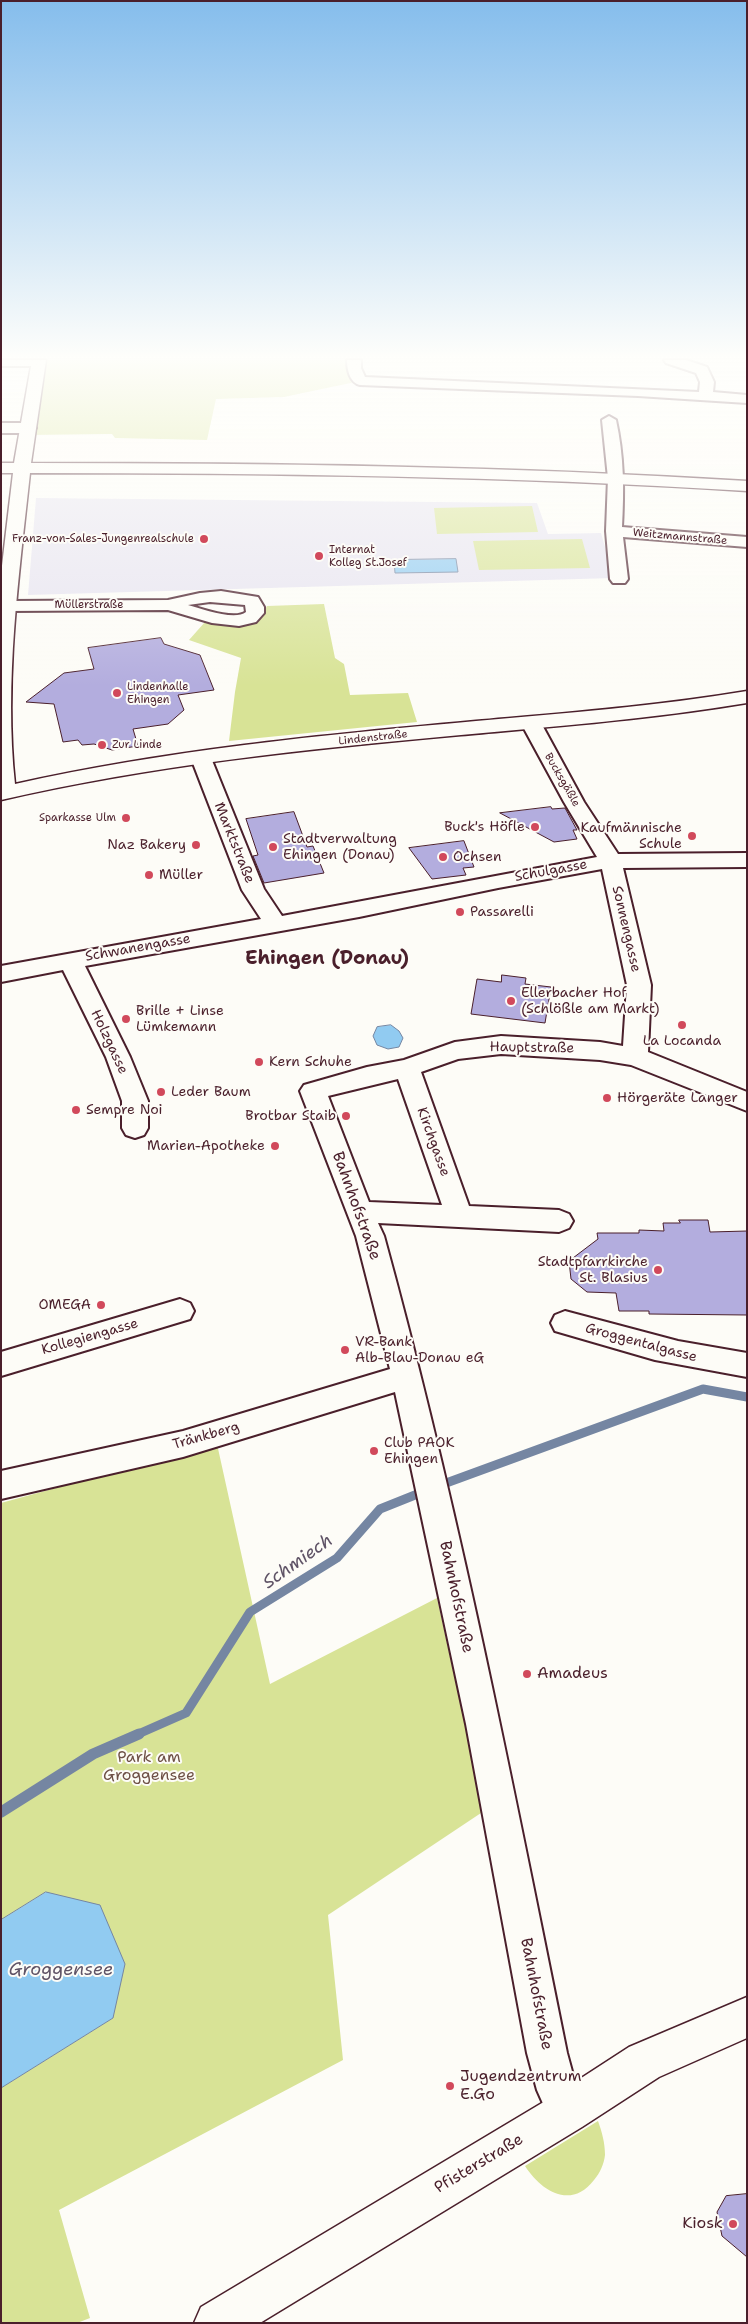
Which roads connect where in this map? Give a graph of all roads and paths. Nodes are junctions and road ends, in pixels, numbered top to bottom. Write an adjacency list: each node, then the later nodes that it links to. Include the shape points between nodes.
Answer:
1 (22, 468): 10 (street)
2 (253, 468): 4 (street)
3 (615, 468): 4 (street)
4 (616, 478): 5 (street); 6 (street)
5 (747, 486)
6 (614, 531): 7 (street, Weitzmannstraße); 8 (street)
7 (747, 542)
8 (619, 579)
9 (169, 605): 10 (street, Müllerstraße)
10 (8, 606): 11 (street)
11 (3, 632): 15 (street)
12 (747, 697): 13 (street, Lindenstraße)
13 (531, 723): 14 (street, Lindenstraße); 17 (street, Bucksgäßle)
14 (201, 758): 15 (street, Lindenstraße, via 117,770); 19 (street, Marktstraße, via 253,890)
15 (3, 793)
16 (747, 860): 17 (street, Schulgasse)
17 (611, 861): 18 (street, Schulgasse); 22 (street, Sonnengasse, via 639,986)
18 (359, 910): 19 (street)
19 (276, 924): 20 (street, Schwanengasse)
20 (70, 960): 21 (street, Schwanengasse); 26 (street, Holzgasse, via 132,1092)
21 (1, 974)
22 (635, 1057): 23 (street, Hauptstraße, via 600,1051 501,1045 455,1051); 25 (street, Hauptstraße)
23 (407, 1068): 24 (street, Hauptstraße); 28 (street, Kirchgasse)
24 (313, 1091): 27 (street, Bahnhofstraße)
25 (747, 1102)
26 (135, 1128)
27 (360, 1212): 28 (street); 34 (street, Bahnhofstraße, via 370,1236)
28 (459, 1215): 29 (street)
29 (559, 1221)
30 (180, 1311): 32 (street, Kollegiengasse)
31 (565, 1323): 33 (street, Groggentalgasse, via 644,1347 709,1361)
32 (1, 1364)
33 (747, 1364)
34 (407, 1376): 35 (street, Tränkberg, via 183,1444); 37 (street, Bahnhofstraße, via 467,1651 547,2053)
35 (1, 1485)
36 (747, 2016): 37 (street, Pfisterstraße, via 644,2062)
37 (567, 2112): 38 (street, Pfisterstraße)
38 (217, 2323)

